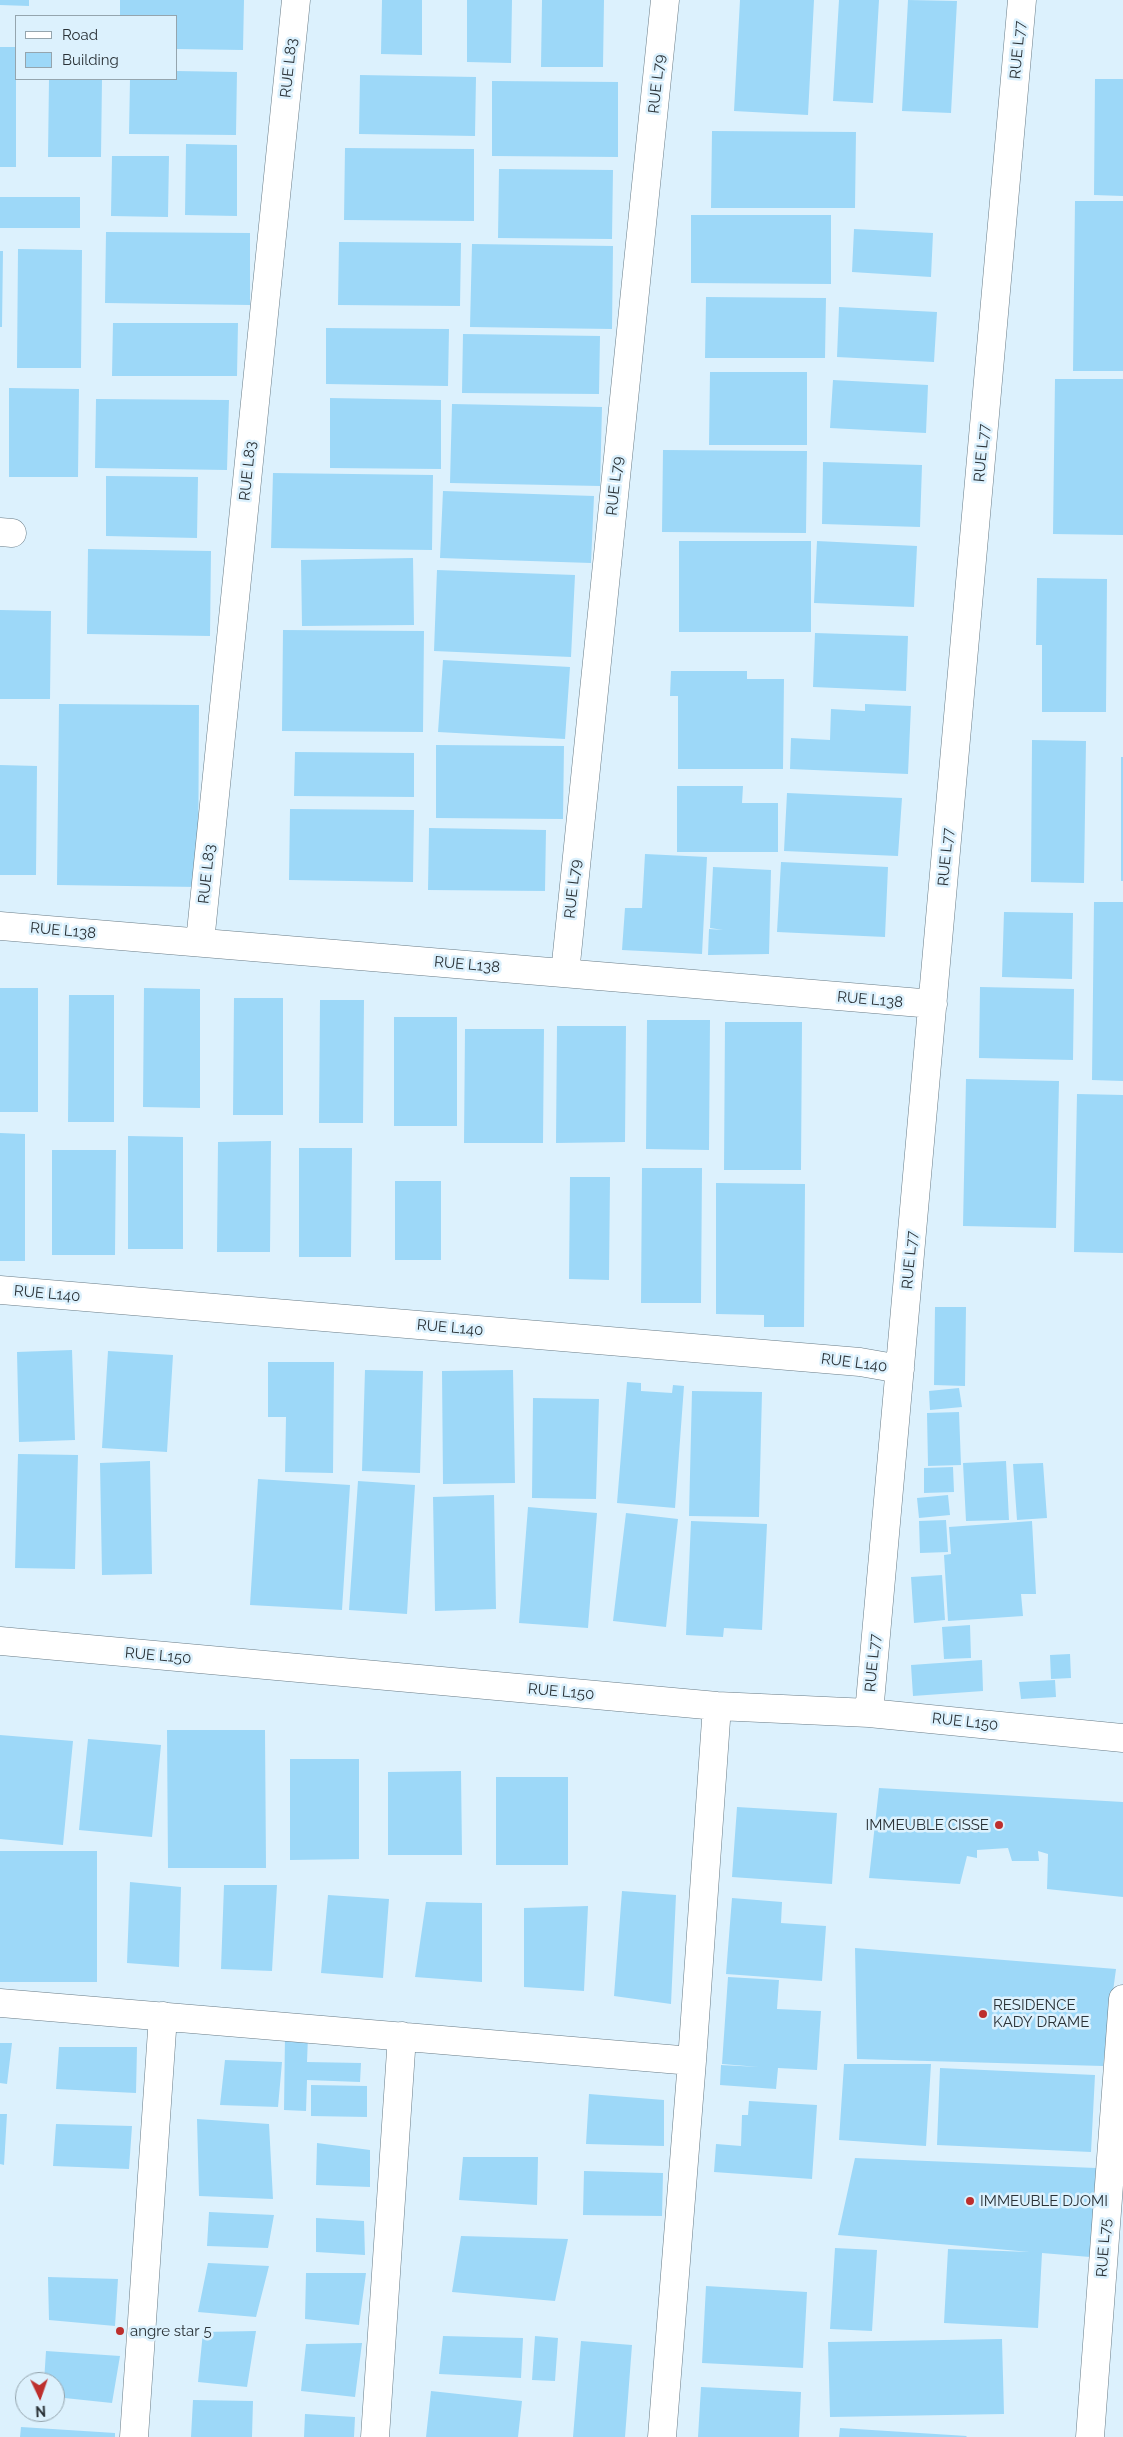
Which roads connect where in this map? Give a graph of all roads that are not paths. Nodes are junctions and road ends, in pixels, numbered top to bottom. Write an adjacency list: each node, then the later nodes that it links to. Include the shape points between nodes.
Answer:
1 (296, 0): 5 (street, RUE L83)
2 (665, 0): 6 (street, RUE L79)
3 (1022, 0): 7 (street, RUE L77)
4 (0, 926): 5 (street, RUE L138)
5 (200, 942): 6 (street, RUE L138)
6 (565, 973): 7 (street, RUE L138)
7 (933, 1004): 9 (street, RUE L77)
8 (0, 1290): 9 (street, RUE L140, via 860,1362)
9 (900, 1369): 12 (street, RUE L77)
10 (0, 1641): 11 (street, RUE L150)
11 (717, 1706): 12 (street, RUE L150); 18 (street)
12 (869, 1713): 13 (street, RUE L150)
13 (1123, 1738)
14 (1123, 1999): 22 (street, RUE L75)
15 (0, 2003): 16 (street)
16 (163, 2016): 17 (street); 19 (street)
17 (402, 2036): 18 (street); 20 (street)
18 (692, 2061): 21 (street)
19 (134, 2437)
20 (374, 2437)
21 (662, 2437)
22 (1090, 2437)

